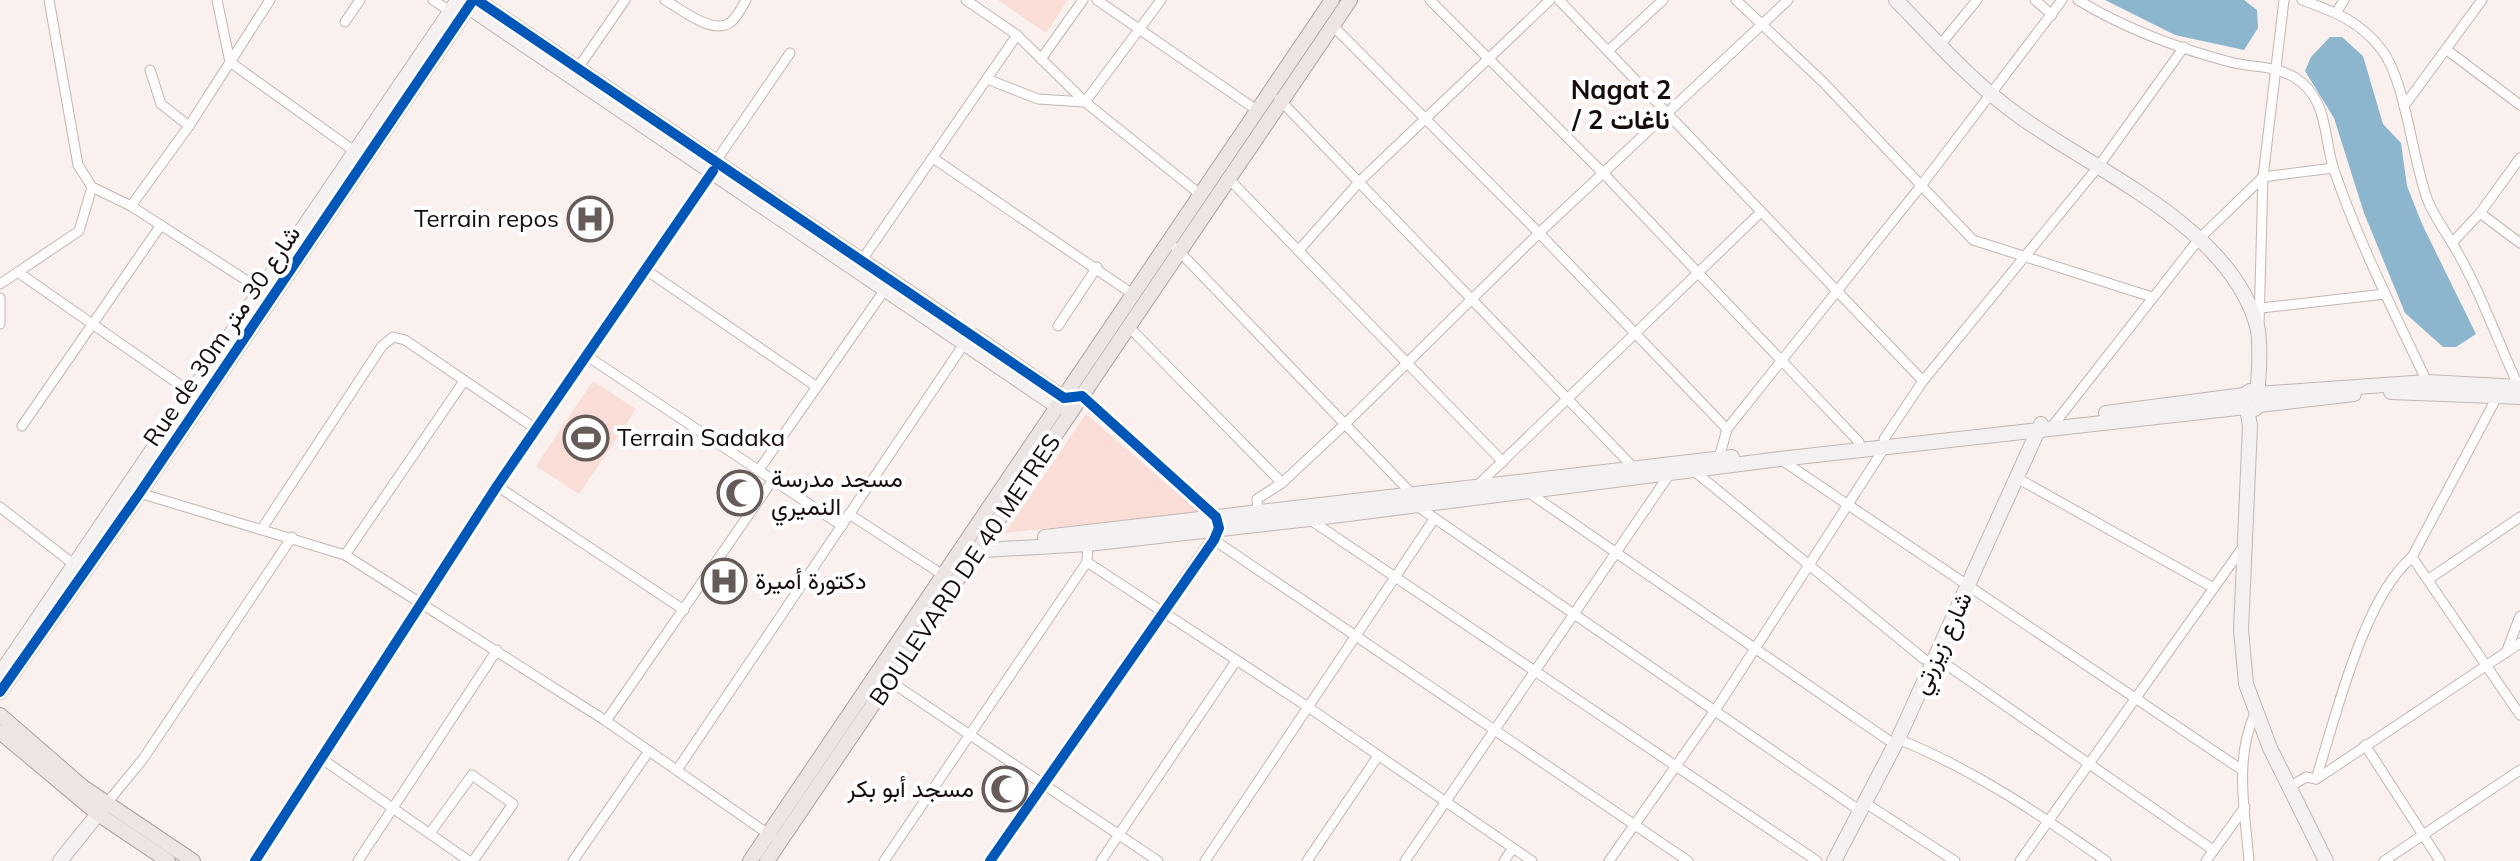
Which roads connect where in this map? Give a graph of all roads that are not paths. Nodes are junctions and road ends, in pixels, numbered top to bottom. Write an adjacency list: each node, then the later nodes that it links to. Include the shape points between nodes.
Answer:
1 (49, 0): 69 (street, via 78,165)
2 (217, 0): 45 (street)
3 (270, 0): 45 (street)
4 (360, 0): 33 (street)
5 (433, 0): 30 (street)
6 (625, 0): 47 (street)
7 (665, 0): 8 (street, via 721,26 733,22)
8 (746, 0)
9 (966, 0): 37 (street)
10 (1083, 0): 43 (street)
11 (1097, 0): 36 (street)
12 (1161, 0): 36 (street)
13 (1332, 0): 51 (main road, BOULEVARD DE 40 METRES)
14 (1350, 0): 35 (main road, BOULEVARD DE 40 METRES)
15 (1430, 0): 44 (street)
16 (1550, 0): 44 (street)
17 (1559, 0): 41 (street)
18 (1663, 0): 41 (street)
19 (1736, 0): 34 (street)
20 (1788, 0): 34 (street)
21 (1896, 0): 38 (street)
22 (1977, 0): 38 (street)
23 (2035, 0): 32 (street)
24 (2062, 0): 32 (street)
25 (2078, 0): 39 (street, via 2114,21)
26 (2284, 0): 46 (street)
27 (2302, 0): 31 (street)
28 (2344, 0): 31 (street)
29 (2482, 0): 40 (street)
30 (464, 3): 47 (street); 59 (street, Rue de 30m شارع 30 متر); 62 (street); 138 (street, Rue de 30m شارع 30 متر)
31 (2336, 13): 54 (street, via 2365,30 2385,54)
32 (2052, 15): 50 (street)
33 (345, 22)
34 (1761, 25): 56 (street); 70 (street, via 1823,82)
35 (1333, 26): 51 (main road, BOULEVARD DE 40 METRES); 57 (street)
36 (1140, 31): 52 (street); 55 (street)
37 (1017, 35): 43 (street); 49 (street)
38 (1940, 45): 50 (street)
39 (2184, 47): 46 (street, via 2232,63); 63 (street)
40 (2447, 50): 53 (street); 54 (street)
41 (1608, 51): 56 (street)
42 (790, 53): 62 (street)
43 (1041, 59): 52 (street)
44 (1490, 60): 57 (street); 65 (street)
45 (230, 62): 58 (street); 59 (street)
46 (2274, 67): 64 (street, via 2312,93 2324,115); 66 (street)
47 (578, 68): 62 (street)
48 (150, 70): 58 (street, via 161,104)
49 (987, 79): 52 (street, via 1038,99); 60 (street)
50 (1991, 95): 63 (street); 70 (street)
51 (1277, 96): 55 (main road, BOULEVARD DE 40 METRES); 67 (main road, BOULEVARD DE 40 METRES); 68 (street)
52 (1085, 102): 71 (street)
53 (2520, 105)
54 (2404, 106): 78 (street, via 2416,166)
55 (1258, 111): 71 (main road, BOULEVARD DE 40 METRES)
56 (1669, 111): 65 (street); 73 (street)
57 (1426, 117): 68 (street); 76 (street)
58 (189, 126): 72 (street)
59 (357, 153): 90 (street, Rue de 30m شارع 30 متر)
60 (933, 158): 83 (street); 84 (street)
61 (2520, 158): 74 (street)
62 (714, 166): 83 (street); 85 (street); 89 (street)
63 (2098, 167): 77 (street); 82 (street)
64 (2333, 168): 66 (street); 92 (street)
65 (1604, 174): 76 (street); 87 (street)
66 (2263, 177): 77 (street); 97 (street)
67 (1229, 179): 80 (main road, BOULEVARD DE 40 METRES); 81 (street)
68 (1361, 180): 81 (street); 96 (street)
69 (92, 187): 72 (street); 86 (street, via 79,231)
70 (1920, 187): 82 (street, via 1973,240); 91 (street)
71 (1201, 195): 80 (main road, BOULEVARD DE 40 METRES)
72 (131, 206): 75 (street)
73 (1761, 212): 87 (street); 91 (street)
74 (2480, 213): 78 (street); 79 (street)
75 (161, 225): 90 (street); 98 (street)
76 (1539, 233): 96 (street); 103 (street)
77 (2199, 239): 94 (street); 102 (street, via 2237,281)
78 (2452, 243): 112 (street)
79 (2520, 243)
80 (1175, 246): 93 (main road, BOULEVARD DE 40 METRES); 101 (main road, BOULEVARD DE 40 METRES); 119 (street)
81 (1299, 250): 107 (street)
82 (2025, 256): 94 (street); 109 (street)
83 (862, 260): 104 (street)
84 (1097, 267): 93 (street); 100 (street)
85 (646, 270): 105 (street); 111 (street)
86 (19, 273): 88 (street); 98 (street)
87 (1698, 273): 103 (street); 106 (street)
88 (0, 284)
89 (886, 288): 104 (street); 111 (street)
90 (263, 291): 113 (street, Rue de 30m شارع 30 متر)
91 (1837, 292): 106 (street); 109 (street)
92 (2385, 294): 97 (street); 110 (street)
93 (1134, 295): 118 (main road, BOULEVARD DE 40 METRES)
94 (2152, 297): 121 (street)
95 (0, 298): 99 (street)
96 (1474, 299): 107 (street); 115 (street)
97 (2261, 308): 102 (street)
98 (92, 322): 113 (street); 120 (street)
99 (0, 324)
100 (1058, 326)
101 (1129, 327): 118 (main road, BOULEVARD DE 40 METRES); 135 (street)
102 (2258, 328): 117 (street)
103 (1635, 332): 115 (street); 123 (street)
104 (968, 338): 118 (street); 144 (street)
105 (587, 356): 122 (street); 130 (street)
106 (1783, 362): 123 (street); 124 (street)
107 (1408, 364): 119 (street); 128 (street)
108 (464, 381): 122 (street); 150 (street, via 393,337); 157 (street)
109 (1923, 381): 125 (street)
110 (2427, 382): 112 (street); 117 (street)
111 (817, 387): 130 (street)
112 (2520, 387)
113 (193, 394): 138 (street, Rue de 30m شارع 30 متر)
114 (2498, 395): 116 (street); 117 (street, via 2369,392); 158 (street)
115 (1568, 396): 128 (street); 129 (street)
116 (2520, 397)
117 (2252, 400): 121 (street); 155 (street)
118 (1070, 401): 149 (street, via 1097,412); 152 (main road, BOULEVARD DE 40 METRES); 154 (main road, BOULEVARD DE 40 METRES)
119 (1345, 424): 135 (street); 140 (street)
120 (22, 426)
121 (2041, 426): 125 (street); 133 (street, شارع زيزرتي); 165 (street, شارع زيزرتي)
122 (536, 429): 136 (street)
123 (1727, 429): 126 (street)
124 (1859, 442): 125 (street); 126 (street)
125 (1885, 443): 127 (street); 141 (street)
126 (1719, 458): 129 (street)
127 (1780, 459): 131 (street); 141 (street)
128 (1503, 462): 137 (street)
129 (1633, 467): 137 (street)
130 (758, 471): 134 (street)
131 (1694, 471): 132 (street); 161 (street)
132 (1669, 475): 139 (street); 156 (street)
133 (2017, 478): 165 (street, شارع زيزرتي); 166 (street)
134 (772, 481): 148 (street); 168 (street)
135 (1282, 483): 143 (street, via 1257,499)
136 (497, 486): 167 (street); 168 (street)
137 (1476, 486): 140 (street)
138 (134, 491): 150 (street); 160 (street, Rue de 30m شارع 30 متر); 183 (street, Rue de 30m شارع 30 متر)
139 (1526, 491): 140 (street); 156 (street)
140 (1412, 499): 143 (street); 146 (street); 147 (street)
141 (1849, 506): 161 (street); 165 (street)
142 (0, 507): 160 (street)
143 (1258, 513): 149 (street)
144 (849, 514): 148 (street); 162 (street)
145 (2520, 517): 164 (street)
146 (1309, 519): 149 (street); 163 (street)
147 (1434, 519): 163 (street); 170 (street)
148 (842, 526): 201 (street)
149 (1216, 528): 153 (street); 154 (street); 169 (street); 172 (street)
150 (261, 530): 151 (street)
151 (292, 537): 157 (street); 211 (street, via 143,759)
152 (965, 544): 154 (street); 162 (main road, BOULEVARD DE 40 METRES)
153 (1088, 544): 154 (street); 159 (street)
154 (982, 546): 182 (main road, BOULEVARD DE 40 METRES)
155 (2243, 547): 166 (street); 187 (street, via 2242,660)
156 (1616, 553): 170 (street); 175 (street)
157 (345, 555): 167 (street)
158 (2412, 557): 164 (street); 204 (street, via 2372,612)
159 (1087, 562): 169 (street); 193 (street)
160 (76, 566): 181 (street, Rue de 30m شارع 30 متر)
161 (1810, 567): 175 (street); 177 (street)
162 (943, 575): 182 (main road, BOULEVARD DE 40 METRES)
163 (1394, 576): 172 (street); 180 (street)
164 (2429, 579): 179 (street)
165 (1964, 583): 177 (street, شارع زيزرتي); 184 (street)
166 (2212, 587): 184 (street)
167 (422, 601): 174 (street); 198 (street)
168 (684, 610): 190 (street)
169 (1163, 612): 178 (street); 205 (street)
170 (1575, 614): 180 (street); 186 (street)
171 (2520, 616): 176 (street)
172 (1355, 635): 185 (street); 191 (street)
173 (2520, 643): 176 (street)
174 (497, 650): 190 (street); 210 (street)
175 (1755, 650): 186 (street); 194 (street)
176 (2506, 653): 179 (street)
177 (1929, 658): 194 (street, شارع زيزرتي); 199 (street)
178 (1236, 661): 185 (street); 215 (street)
179 (2488, 665): 189 (street); 195 (street)
180 (1536, 673): 191 (street); 200 (street)
181 (0, 674)
182 (883, 677): 193 (street); 217 (main road, BOULEVARD DE 40 METRES)
183 (0, 692)
184 (2134, 696): 199 (street); 202 (street)
185 (1308, 707): 197 (street); 232 (street)
186 (1716, 709): 200 (street); 208 (street)
187 (2255, 713): 202 (street); 206 (street)
188 (0, 715): 211 (main road)
189 (2520, 715)
190 (606, 721): 196 (street)
191 (1498, 729): 207 (street); 213 (street)
192 (0, 732): 211 (main road)
193 (970, 734): 205 (street); 228 (street)
194 (1893, 739): 208 (street, شارع زيزرتي); 212 (street, via 1959,768)
195 (2365, 745): 204 (street); 216 (street)
196 (649, 751): 201 (street); 227 (street)
197 (1378, 756): 207 (street); 233 (street)
198 (322, 759): 210 (street); 224 (street)
199 (2087, 763): 212 (street); 219 (street)
200 (1675, 766): 213 (street); 239 (street)
201 (677, 770): 217 (street)
202 (2242, 770): 209 (street)
203 (2520, 770): 216 (street)
204 (2316, 779): 206 (street, via 2306,777)
205 (1042, 783): 215 (street); 229 (street)
206 (2291, 786): 246 (street)
207 (1445, 801): 218 (street); 234 (street)
208 (1862, 806): 239 (street, شارع زيزرتي); 240 (street, شارع زيزرتي); 241 (street)
209 (2245, 807): 219 (street); 245 (street)
210 (394, 808): 214 (street); 225 (street)
211 (102, 809): 220 (main road); 222 (street)
212 (2048, 820): 242 (street); 243 (street)
213 (1634, 823): 237 (street); 238 (street)
214 (430, 833): 226 (street); 226 (street, via 472,775 513,804)
215 (1119, 835): 230 (street); 231 (street)
216 (2423, 836): 247 (street); 248 (street)
217 (774, 838): 221 (main road, BOULEVARD DE 40 METRES)
218 (1513, 848): 235 (street); 236 (street)
219 (2213, 850): 244 (street)
220 (173, 858): 223 (main road)
221 (760, 859)
222 (60, 861)
223 (193, 861)
224 (255, 861)
225 (358, 861)
226 (471, 861)
227 (573, 861)
228 (884, 861)
229 (990, 861)
230 (1101, 861)
231 (1158, 861)
232 (1205, 861)
233 (1307, 861)
234 (1405, 861)
235 (1504, 861)
236 (1532, 861)
237 (1609, 861)
238 (1688, 861)
239 (1820, 861)
240 (1834, 861)
241 (1955, 861)
242 (2020, 861)
243 (2106, 861)
244 (2206, 861)
245 (2249, 861)
246 (2326, 861)
247 (2384, 861)
248 (2440, 861)

